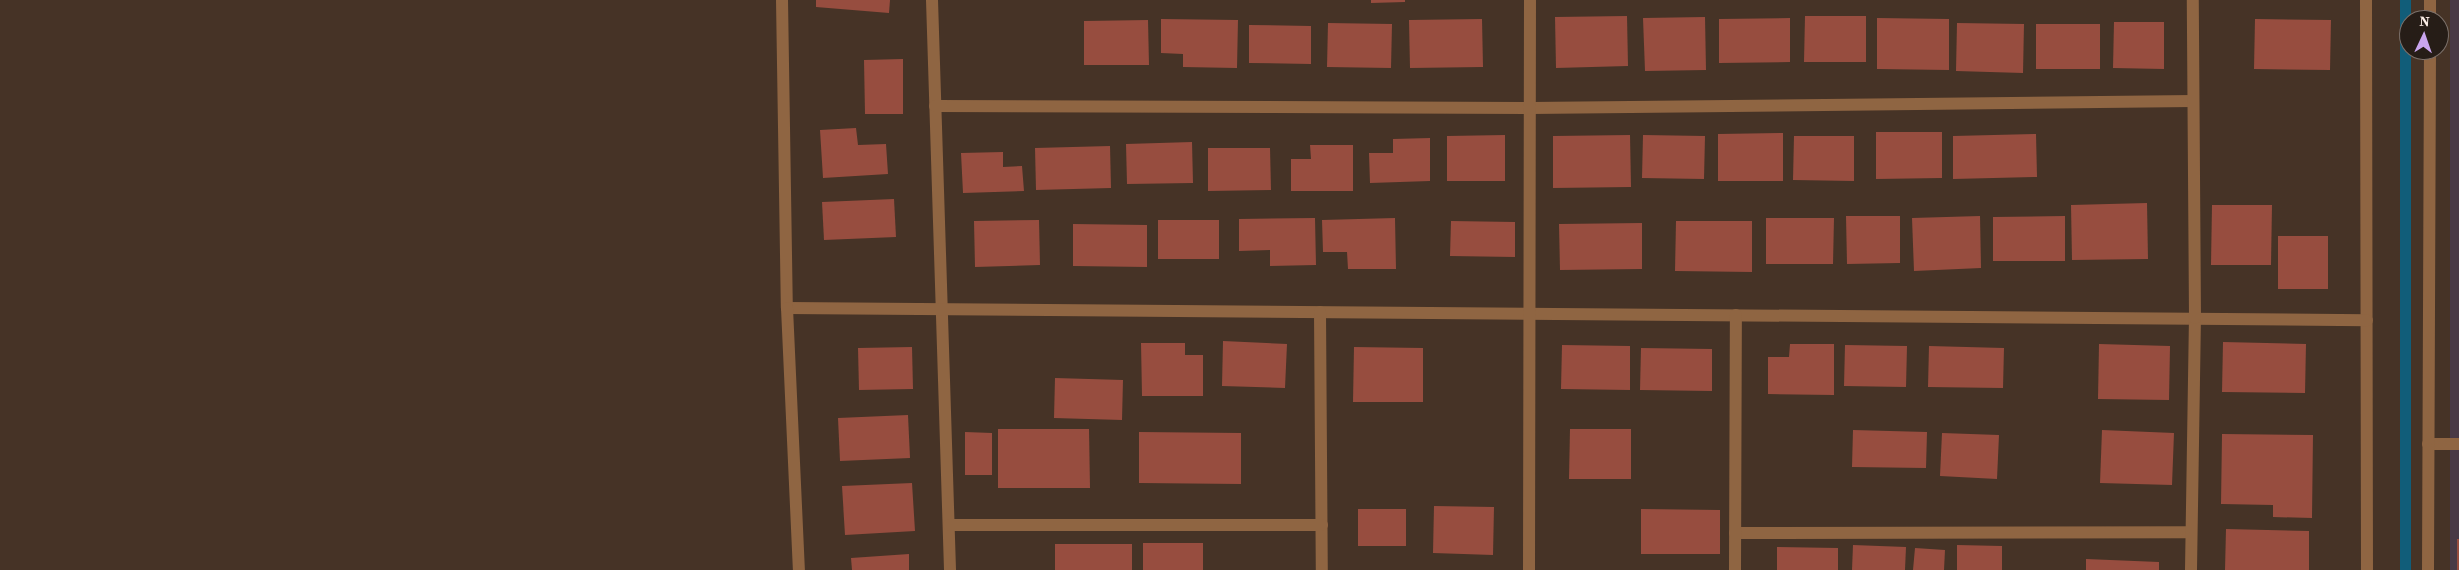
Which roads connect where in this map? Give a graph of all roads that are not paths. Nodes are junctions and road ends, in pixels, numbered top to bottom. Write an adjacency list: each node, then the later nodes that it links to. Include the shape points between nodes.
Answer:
1 (782, 0): 10 (street)
2 (932, 0): 8 (street)
3 (1530, 0): 9 (street)
4 (2193, 0): 7 (street)
5 (2366, 0): 16 (street)
6 (2430, 60): 17 (street)
7 (2193, 101): 9 (street); 15 (street)
8 (935, 106): 9 (street); 11 (street)
9 (1530, 108): 13 (street)
10 (787, 308): 11 (street); 23 (street)
11 (941, 310): 12 (street); 19 (street)
12 (1320, 312): 13 (street); 20 (street)
13 (1529, 313): 14 (street); 26 (street)
14 (1736, 315): 15 (street); 22 (street)
15 (2196, 318): 16 (street); 21 (street)
16 (2366, 320): 29 (street)
17 (2428, 444): 18 (street); 30 (street)
18 (2459, 444)
19 (949, 525): 20 (street); 24 (street)
20 (1322, 525): 25 (street)
21 (2191, 532): 22 (street); 28 (street)
22 (1735, 533): 27 (street)
23 (799, 570)
24 (950, 570)
25 (1322, 570)
26 (1529, 570)
27 (1735, 570)
28 (2191, 570)
29 (2367, 570)
30 (2428, 570)

